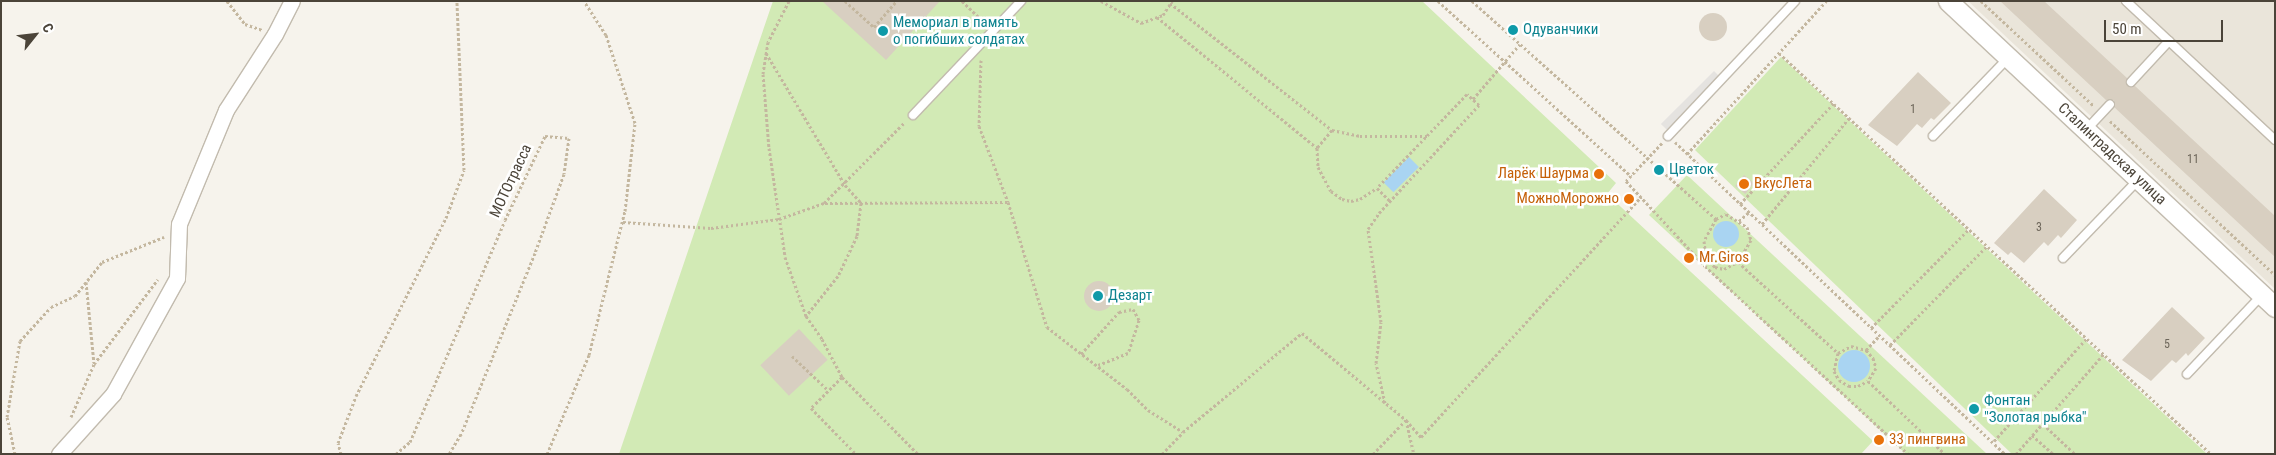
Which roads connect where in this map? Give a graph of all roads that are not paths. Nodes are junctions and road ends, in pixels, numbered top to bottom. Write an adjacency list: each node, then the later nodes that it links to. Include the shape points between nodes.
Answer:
1 (292, 1): 19 (street, via 275,34 226,110 179,224 177,278 113,394)
2 (1021, 1): 10 (lane, via 981,47)
3 (1794, 1): 12 (lane)
4 (1948, 1): 7 (street, Сталинградская улица)
5 (2126, 1): 6 (lane)
6 (2169, 41): 8 (lane); 14 (lane)
7 (2009, 58): 11 (street, Сталинградская улица); 13 (lane)
8 (2131, 82)
9 (2110, 104): 11 (lane)
10 (913, 115)
11 (2086, 130): 15 (street, Сталинградская улица)
12 (1668, 136)
13 (1933, 136)
14 (2275, 140)
15 (2138, 179): 16 (lane); 17 (street, Сталинградская улица)
16 (2063, 258)
17 (2269, 301): 18 (lane)
18 (2187, 374)
19 (59, 454)

